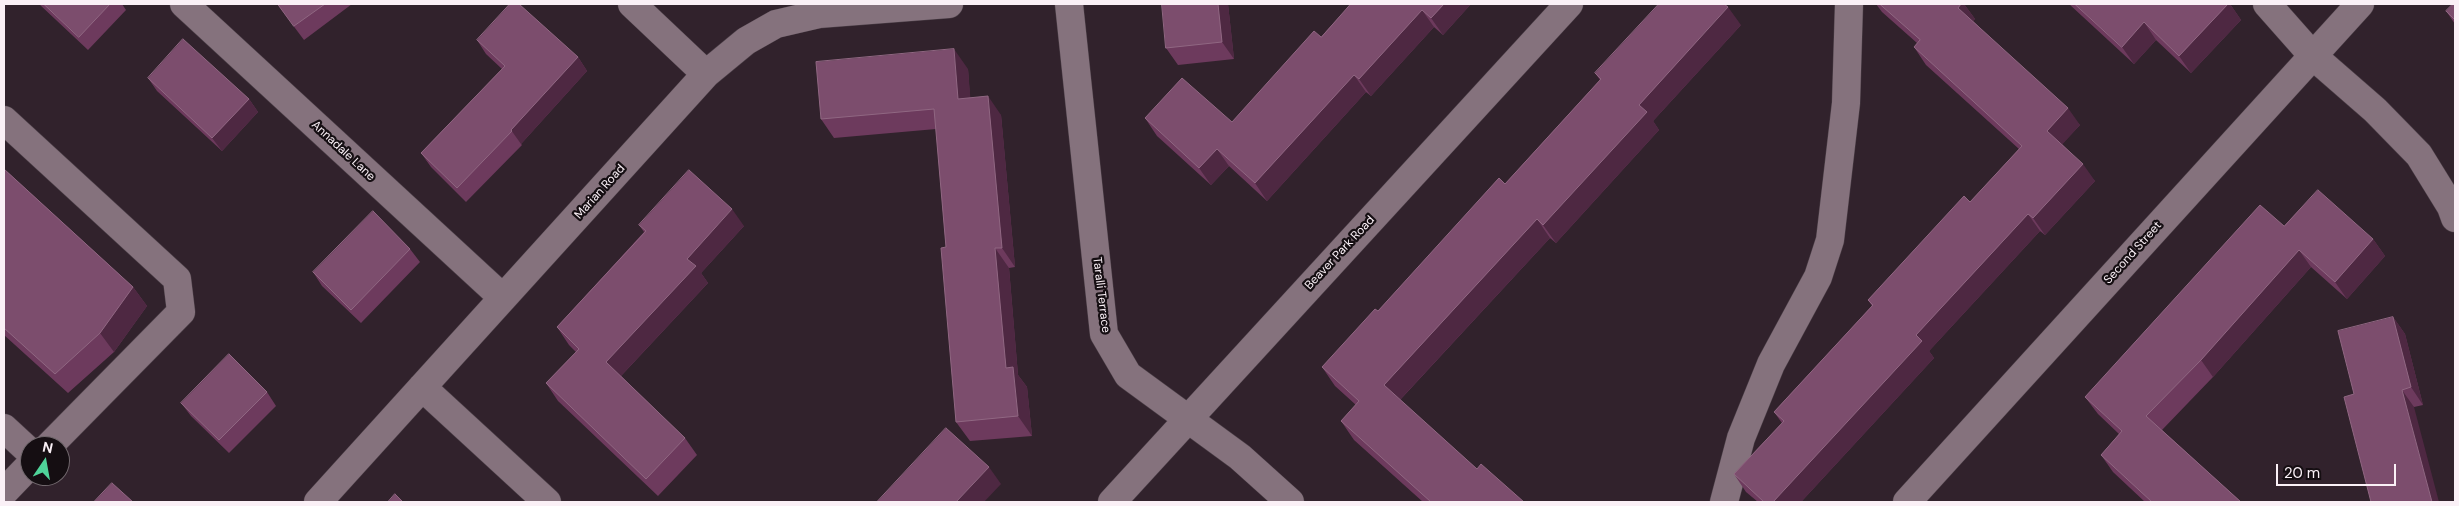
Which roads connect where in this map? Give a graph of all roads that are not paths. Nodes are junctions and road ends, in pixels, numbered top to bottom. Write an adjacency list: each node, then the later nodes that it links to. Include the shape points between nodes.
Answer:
1 (184, 4): 13 (street, Annadale Lane)
2 (632, 4): 10 (street)
3 (949, 4): 10 (street, Marian Road, via 819,14 776,24 746,41)
4 (1069, 4): 15 (street, Taralli Terrace, via 1104,334 1128,375)
5 (1569, 4): 15 (street, Beaver Park Road)
6 (1849, 4): 25 (street, via 1846,103 1830,240 1818,278 1772,364 1741,438)
7 (2267, 4): 9 (street)
8 (2360, 4): 9 (street, Second Street)
9 (2312, 56): 12 (street, via 2375,110 2419,155); 26 (street, Second Street)
10 (706, 74): 13 (street, Marian Road)
11 (4, 120): 17 (street, via 177,279 181,312)
12 (2455, 218)
13 (503, 298): 14 (street, Marian Road)
14 (422, 387): 21 (street, Marian Road); 22 (street)
15 (1187, 420): 23 (street, Beaver Park Road); 24 (street, Taralli Terrace, via 1240,457)
16 (4, 428): 18 (street)
17 (59, 436)
18 (20, 443)
19 (20, 475): 20 (street)
20 (4, 492)
21 (318, 502)
22 (547, 502)
23 (1112, 502)
24 (1290, 502)
25 (1724, 502)
26 (1906, 502)

